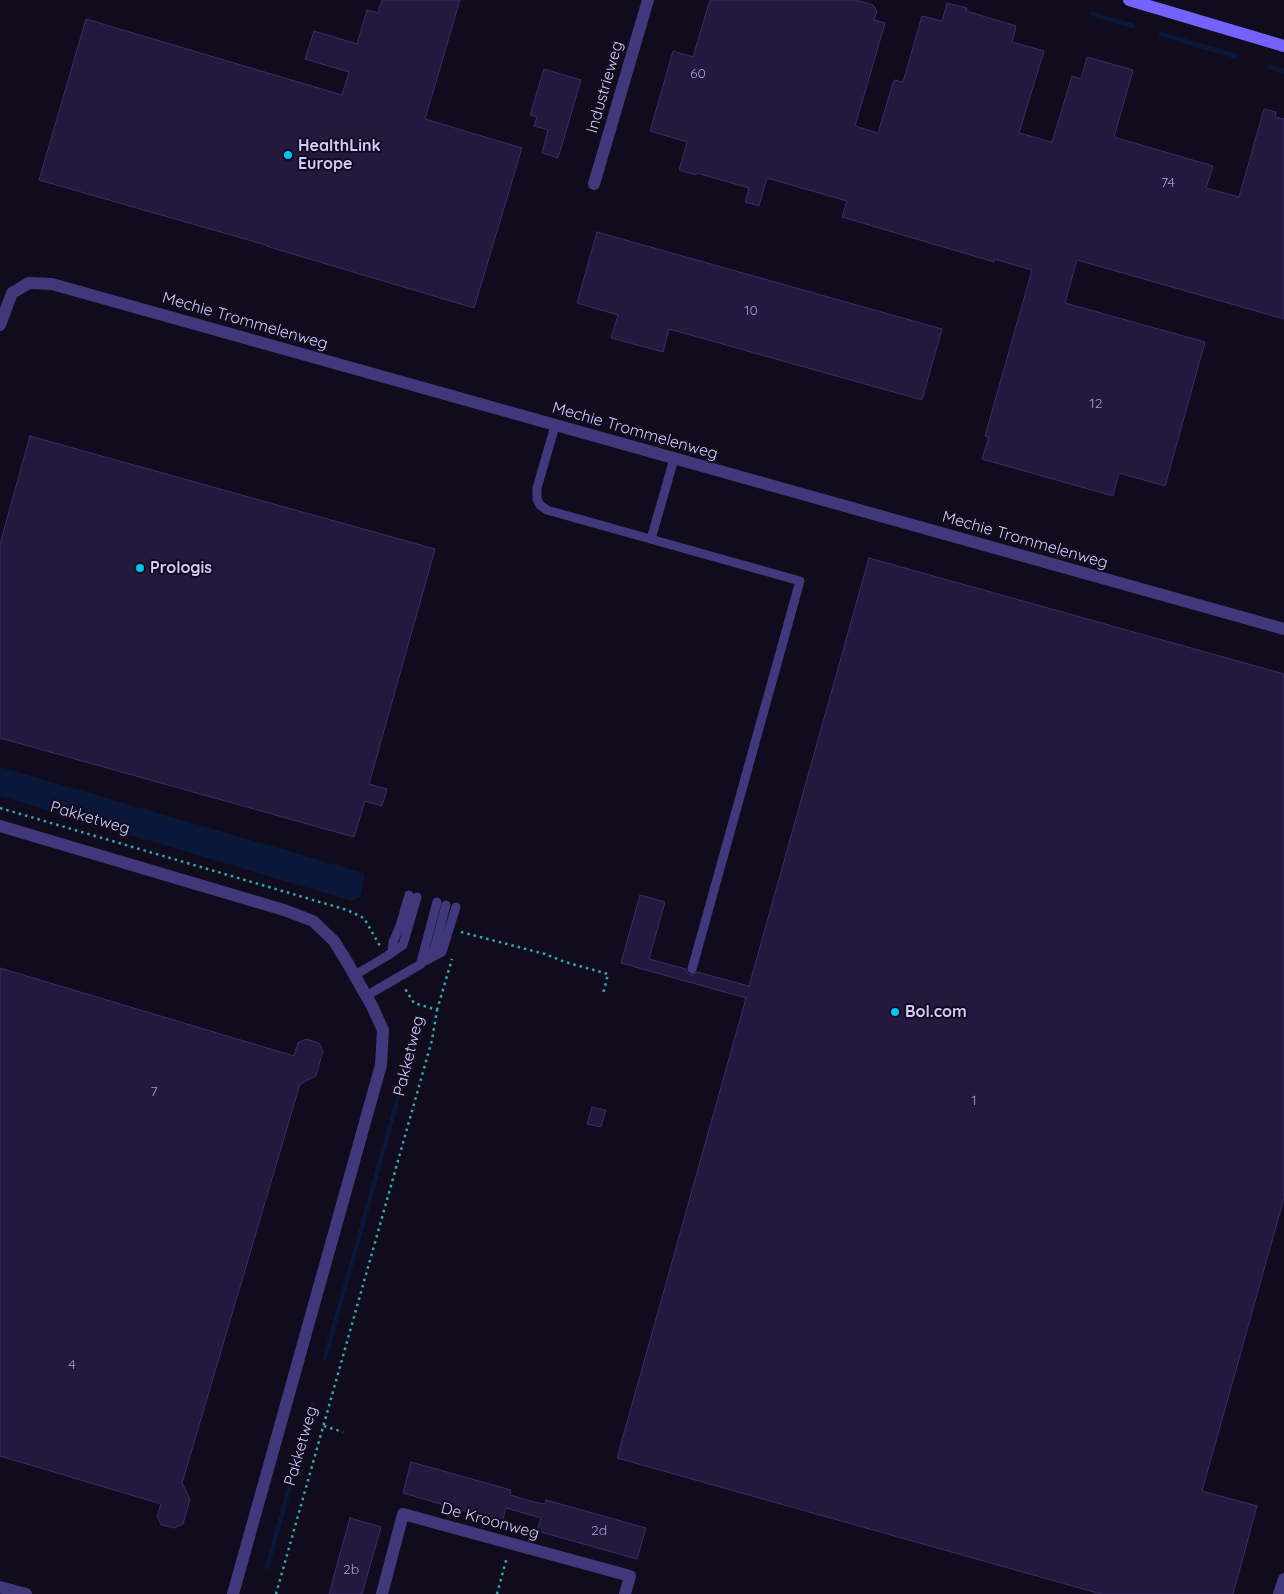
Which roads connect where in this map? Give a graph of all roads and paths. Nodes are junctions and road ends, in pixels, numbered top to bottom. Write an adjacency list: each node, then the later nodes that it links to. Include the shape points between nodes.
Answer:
1 (648, 0): 4 (street, Industrieweg)
2 (1129, 0): 3 (street)
3 (1284, 46)
4 (594, 184)
5 (0, 325): 6 (street, Mechie Trommelenweg, via 12,293 29,283 52,284)
6 (555, 426): 7 (street, Mechie Trommelenweg); 8 (lane, via 536,488 540,505 547,510)
7 (674, 459): 8 (lane); 9 (street, Mechie Trommelenweg)
8 (651, 539): 19 (lane, via 800,581)
9 (1284, 629)
10 (0, 808): 16 (path, Pakketweg, via 347,910 364,918)
11 (0, 826): 20 (street, Pakketweg, via 312,921 334,941)
12 (413, 896): 16 (lane)
13 (442, 903): 18 (lane)
14 (456, 907): 18 (lane, via 442,952)
15 (458, 940): 22 (path, via 460,931 608,974)
16 (389, 954): 20 (lane)
17 (453, 958): 24 (path)
18 (420, 964): 21 (lane)
19 (692, 969)
20 (355, 975): 23 (street, Pakketweg)
21 (398, 977): 23 (lane); 24 (path, Pakketweg, via 414,1003)
22 (603, 994)
23 (366, 996): 31 (street, Pakketweg, via 383,1030 381,1065)
24 (437, 1010): 25 (path, Pakketweg, via 432,1040)
25 (324, 1426): 26 (path); 32 (path, Pakketweg)
26 (343, 1432)
27 (510, 1543): 33 (street, De Kroonweg, via 403,1514); 34 (path); 35 (street, De Kroonweg, via 630,1576)
28 (1284, 1579): 36 (street)
29 (0, 1587): 30 (street)
30 (26, 1594)
31 (233, 1594)
32 (276, 1594)
33 (382, 1594)
34 (497, 1594)
35 (625, 1594)
36 (1279, 1594)

